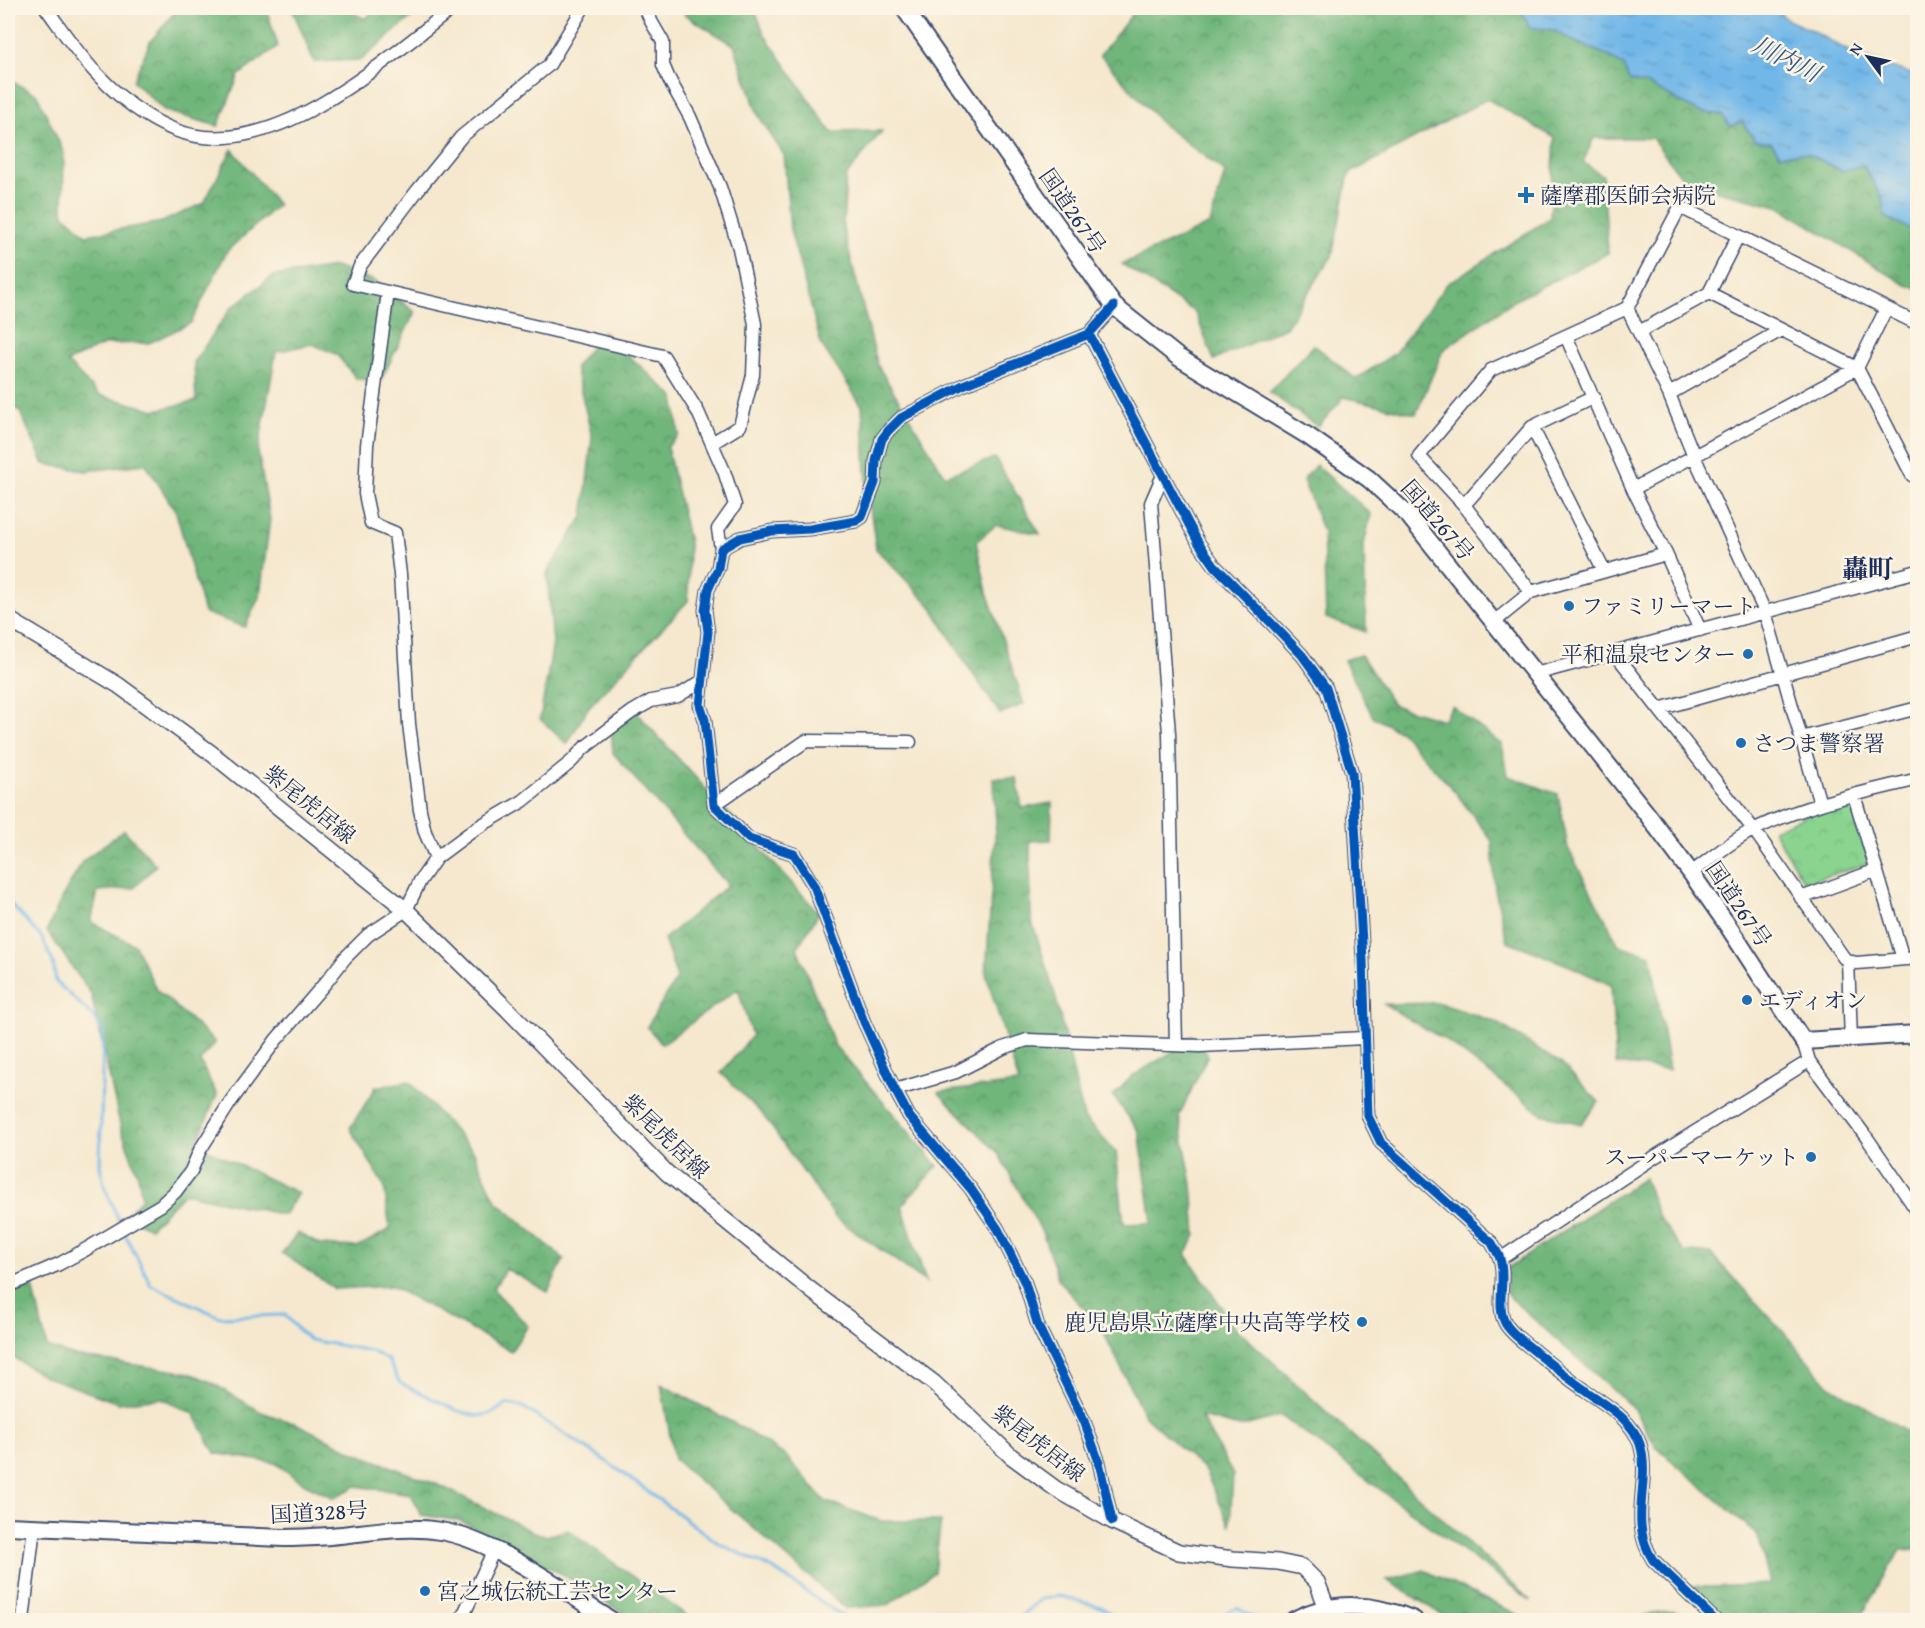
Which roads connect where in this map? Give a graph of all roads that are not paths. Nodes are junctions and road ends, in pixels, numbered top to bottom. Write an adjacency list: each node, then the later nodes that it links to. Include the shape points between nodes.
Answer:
1 (46, 8): 2 (street, via 95,73 134,107 168,127 202,136 230,137 290,121 325,101)
2 (453, 8)
3 (583, 8): 7 (street, via 549,65 461,137 360,266 353,284)
4 (645, 8): 21 (street, via 663,42 663,65 720,187 739,248 755,324 753,375 740,426)
5 (904, 8): 9 (highway, 国道267号)
6 (1738, 236): 8 (street); 10 (street, via 1680,207); 11 (street)
7 (388, 292): 21 (street, via 663,356 698,412); 50 (street, via 369,427 365,494 370,523 395,533 409,724 420,810)
8 (1709, 293): 13 (street); 14 (street)
9 (1114, 306): 15 (street); 34 (highway, 国道267号, via 1178,357 1369,478 1409,516)
10 (1627, 309): 14 (street); 16 (street)
11 (1886, 309): 12 (street); 17 (street)
12 (1917, 324)
13 (1781, 330): 17 (street); 18 (street)
14 (1640, 332): 18 (street)
15 (1089, 334): 24 (street); 27 (street, via 963,385 901,418 882,439 875,483 862,517 856,521 772,531 740,538)
16 (1566, 336): 19 (street); 26 (street, via 1491,370 1419,456)
17 (1857, 368): 22 (street); 23 (street, via 1912,475)
18 (1669, 394): 22 (street)
19 (1594, 397): 20 (street); 25 (street)
20 (1532, 427): 26 (street); 29 (street)
21 (711, 443): 27 (street, via 735,505 718,529)
22 (1694, 456): 25 (street); 32 (street)
23 (1917, 473)
24 (1163, 475): 59 (street, via 1215,566 1283,635 1326,688 1352,773); 62 (street, via 1151,503 1169,733)
25 (1633, 489): 28 (street)
26 (1464, 505): 31 (street)
27 (721, 549): 40 (street, via 708,590)
28 (1666, 554): 29 (street); 35 (street)
29 (1604, 571): 31 (street)
30 (1917, 571): 32 (street)
31 (1531, 592): 34 (street)
32 (1765, 612): 35 (street); 39 (street)
33 (8, 619): 54 (main road, 紫尾虎居線, via 118,685 211,753)
34 (1494, 622): 38 (highway, 国道267号)
35 (1700, 630): 37 (street)
36 (1917, 636): 39 (street)
37 (1614, 651): 38 (street); 42 (street)
38 (1535, 674): 52 (highway, 国道267号)
39 (1784, 674): 42 (street); 43 (street)
40 (702, 681): 48 (street, via 700,705); 50 (street, via 678,696 651,701 632,712 523,801)
41 (1917, 708): 43 (street)
42 (1659, 709): 49 (street)
43 (1801, 738): 47 (street)
44 (910, 742): 48 (street, via 806,741)
45 (1917, 779): 46 (street)
46 (1854, 795): 47 (street); 51 (street)
47 (1821, 804): 49 (street)
48 (714, 805): 64 (street, via 749,839 794,854 814,886 864,1022)
49 (1754, 830): 52 (street); 53 (street)
50 (436, 858): 54 (street)
51 (1877, 870): 53 (street); 56 (street)
52 (1691, 873): 61 (highway, 国道267号)
53 (1801, 898): 57 (street)
54 (406, 910): 67 (street, via 368,935 276,1040 231,1101 176,1191 161,1205 67,1260); 68 (main road, 紫尾虎居線, via 667,1173 812,1291 934,1383 1011,1456 1056,1489)
55 (1917, 958): 56 (street)
56 (1903, 959): 57 (street)
57 (1848, 961): 60 (street)
58 (1917, 1034): 60 (highway)
59 (1364, 1038): 62 (street); 66 (street, via 1368,1116 1381,1143 1492,1243)
60 (1851, 1039): 61 (highway)
61 (1803, 1041): 63 (street)
62 (1176, 1045): 64 (street, via 1027,1040 956,1072)
63 (1809, 1061): 65 (street); 66 (street)
64 (895, 1090): 68 (street, via 909,1116 971,1189 998,1229 1025,1283 1053,1360 1084,1421 1099,1462)
65 (1917, 1212)
66 (1500, 1258): 78 (street, via 1505,1324 1619,1415 1631,1429 1640,1443 1641,1537 1646,1549)
67 (8, 1286)
68 (1112, 1521): 72 (main road, 紫尾虎居線, via 1179,1552 1302,1567 1317,1582)
69 (8, 1526): 70 (highway, 国道328号)
70 (34, 1527): 71 (highway, 国道328号, via 284,1538 422,1529 442,1531); 73 (street)
71 (494, 1550): 74 (street); 75 (highway, 国道328号)
72 (1328, 1608): 76 (highway); 77 (highway, via 1373,1607)
73 (23, 1620)
74 (461, 1620)
75 (611, 1620)
76 (1294, 1620)
77 (1414, 1620)
78 (1715, 1620)

